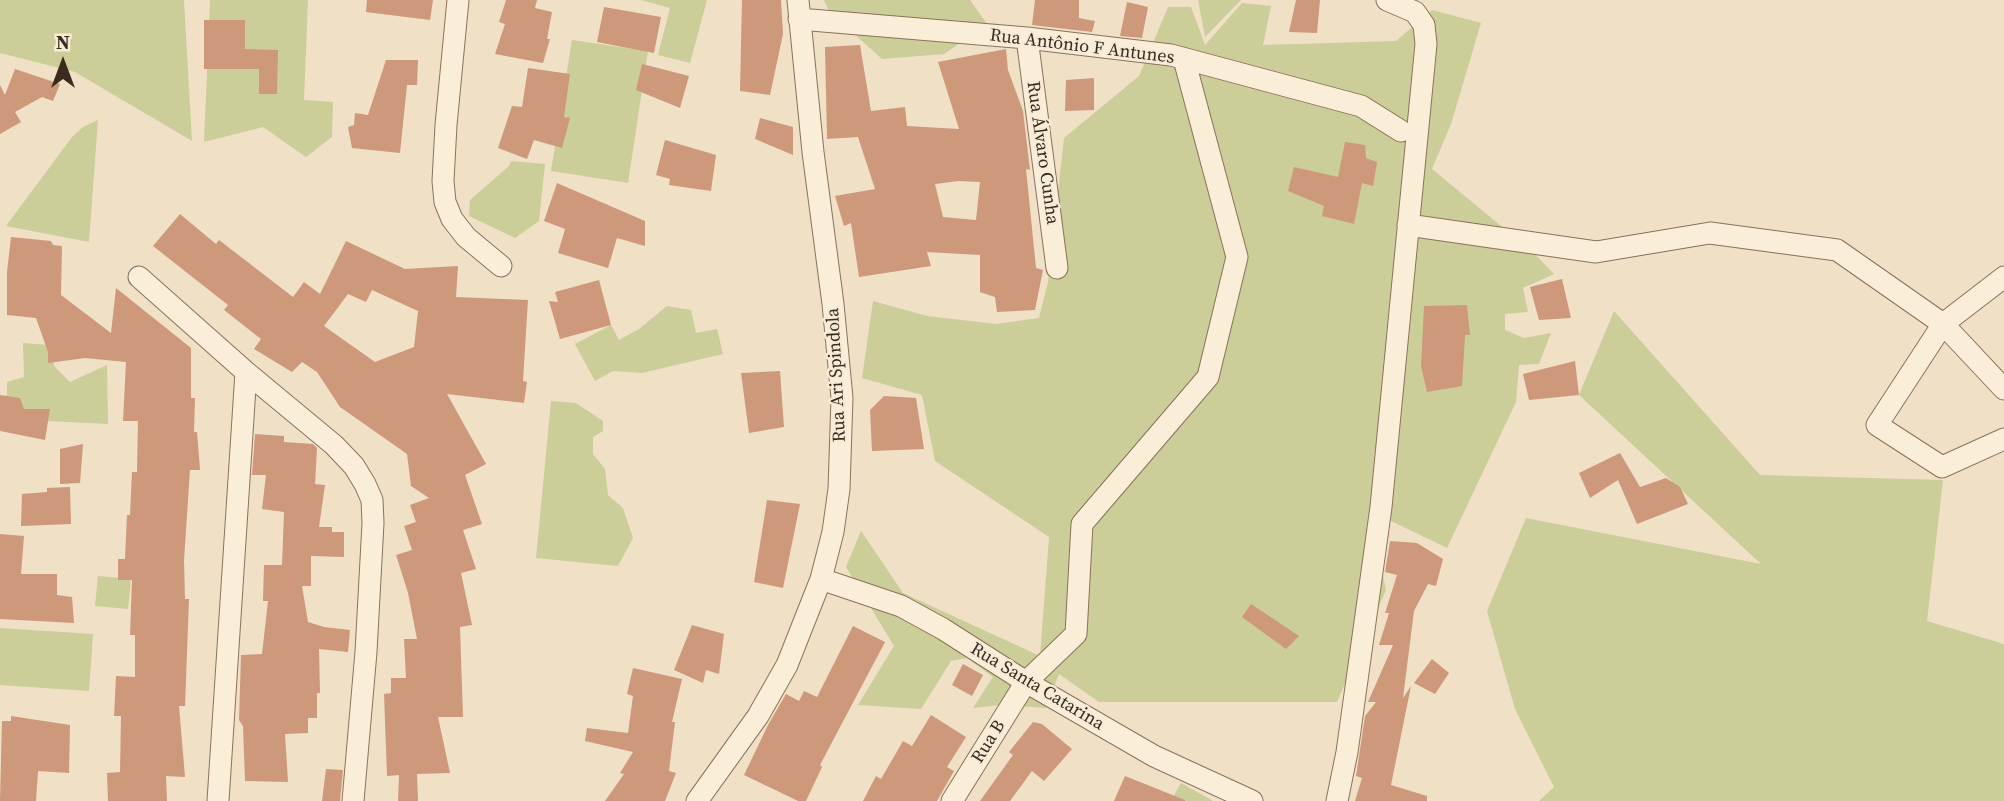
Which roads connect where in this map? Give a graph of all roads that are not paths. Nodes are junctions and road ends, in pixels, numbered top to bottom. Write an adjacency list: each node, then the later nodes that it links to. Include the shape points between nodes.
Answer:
1 (458, 0): 8 (street, via 446,125 445,202 466,237)
2 (1387, 0): 7 (street, via 1415,12 1424,25 1426,44)
3 (798, 9): 4 (street, Rua Antônio F Antunes); 16 (street, Rua Ari Spindola, via 842,398 839,489)
4 (1027, 38): 5 (street, Rua Antônio F Antunes); 9 (street, Rua Álvaro Cunha)
5 (1184, 59): 6 (street, Rua Antônio F Antunes, via 1361,106); 17 (street, Rua B, via 1237,257 1208,377 1082,524 1076,634)
6 (1401, 131)
7 (1408, 225): 12 (street, via 1596,252 1710,233 1837,250); 23 (street, via 1381,507)
8 (501, 266)
9 (1057, 268)
10 (2004, 276): 12 (street)
11 (139, 277): 13 (street)
12 (1943, 324): 14 (street); 15 (street, via 1877,425 1942,467)
13 (246, 372): 18 (street); 19 (street, via 334,445 354,466 372,500 366,652)
14 (2004, 388)
15 (2004, 439)
16 (821, 579): 17 (street, Rua Santa Catarina, via 901,606); 20 (street, Rua Ari Spindola, via 787,665 758,716)
17 (1026, 682): 21 (street, Rua B); 22 (street, Rua Santa Catarina, via 1154,756)
18 (218, 801)
19 (353, 801)
20 (697, 801)
21 (952, 801)
22 (1252, 801)
23 (1337, 801)

